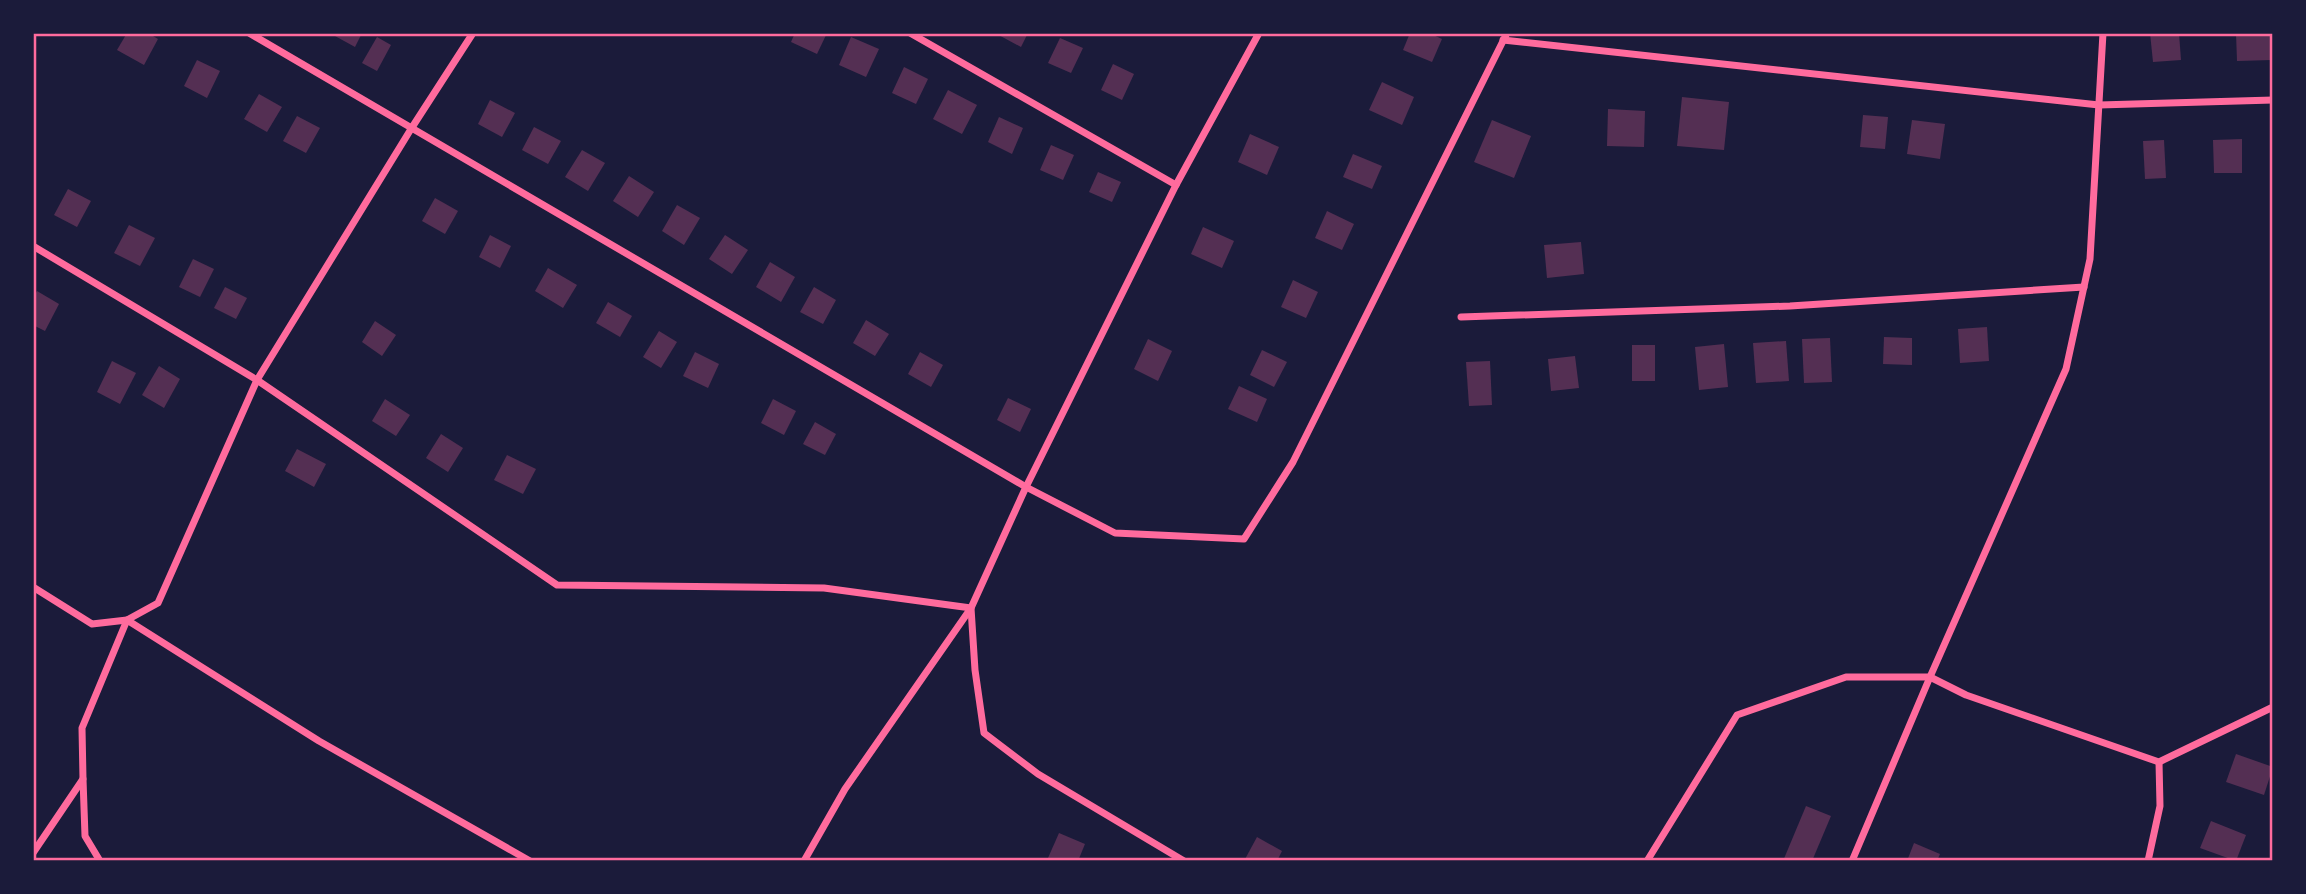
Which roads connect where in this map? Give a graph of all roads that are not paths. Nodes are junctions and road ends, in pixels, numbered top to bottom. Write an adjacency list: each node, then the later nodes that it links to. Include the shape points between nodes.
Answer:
1 (249, 33): 9 (street)
2 (473, 33): 9 (street)
3 (910, 33): 10 (street)
4 (1259, 33): 10 (street)
5 (2103, 33): 8 (street)
6 (1505, 37): 8 (street); 15 (street, via 1293,462 1244,539 1115,533)
7 (2273, 100): 8 (street)
8 (2099, 106): 12 (street, via 2090,259)
9 (411, 128): 14 (street); 15 (street)
10 (1176, 185): 15 (street)
11 (33, 246): 14 (street)
12 (2084, 287): 13 (street, via 1790,306); 19 (street, via 2066,369)
13 (1461, 317)
14 (257, 380): 17 (street, via 557,585 824,588); 18 (street, via 158,603)
15 (1026, 487): 17 (street)
16 (33, 587): 18 (street, via 92,624)
17 (971, 608): 26 (street, via 845,789); 27 (street, via 984,733 1038,774)
18 (127, 620): 22 (street, via 82,727); 25 (street, via 319,741)
19 (1930, 677): 21 (street, via 1966,695); 28 (street, via 1846,677 1737,715); 29 (street)
20 (2273, 707): 21 (street)
21 (2159, 762): 30 (street, via 2160,806)
22 (83, 779): 23 (street); 24 (street, via 85,836)
23 (33, 853)
24 (100, 861)
25 (530, 861)
26 (804, 861)
27 (1184, 861)
28 (1647, 861)
29 (1852, 861)
30 (2148, 861)

